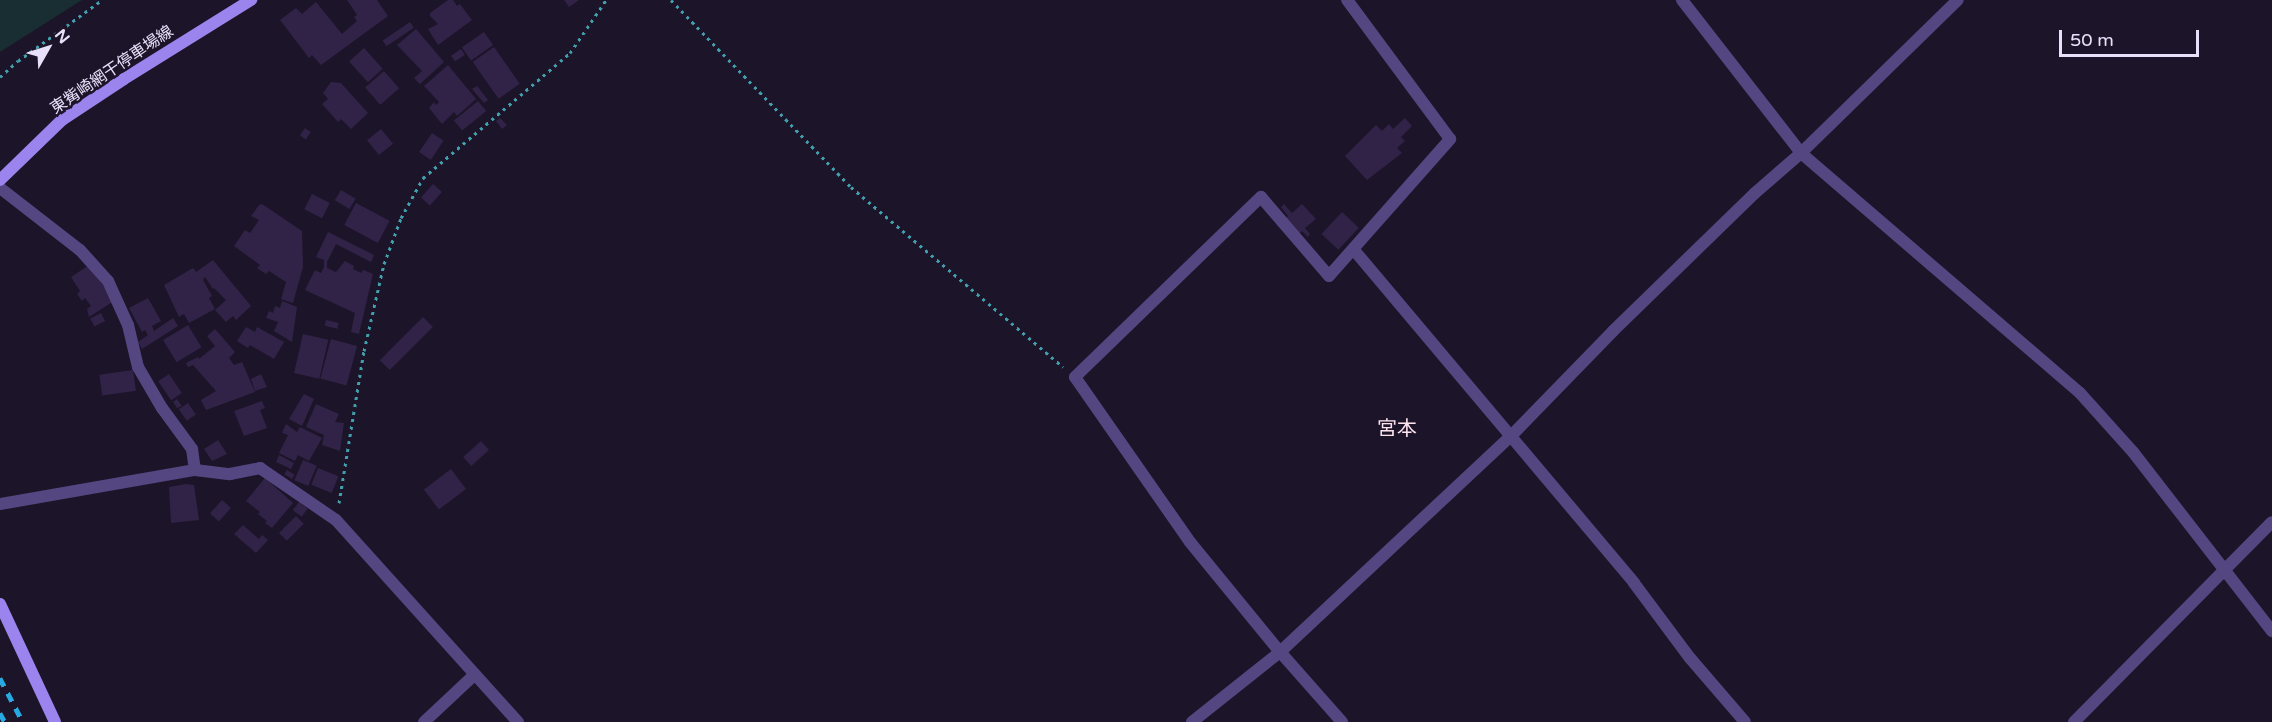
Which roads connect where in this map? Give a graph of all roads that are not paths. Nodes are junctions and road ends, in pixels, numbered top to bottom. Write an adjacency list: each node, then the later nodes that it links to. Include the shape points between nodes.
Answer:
1 (251, 0): 6 (main road, 東觜崎網干停車場線, via 63,120)
2 (1347, 0): 8 (street, via 1450,139)
3 (1682, 0): 5 (street)
4 (1958, 0): 5 (street)
5 (1801, 153): 9 (street, via 1755,193); 13 (street, via 2080,393 2133,452)
6 (0, 180)
7 (0, 188): 10 (street, via 80,250 108,281 128,326 138,368 192,449)
8 (1354, 250): 9 (street); 16 (street, via 1329,276 1261,197 1075,377 1190,542)
9 (1511, 436): 16 (street); 23 (street)
10 (195, 470): 11 (street); 17 (street, via 230,474 260,468 336,520)
11 (0, 504)
12 (2272, 522): 13 (street)
13 (2225, 568): 15 (street); 24 (street)
14 (0, 604): 18 (main road)
15 (2272, 631)
16 (1280, 652): 21 (street); 22 (street)
17 (474, 675): 19 (street); 20 (street)
18 (55, 722)
19 (424, 722)
20 (518, 722)
21 (1192, 722)
22 (1342, 722)
23 (1745, 722)
24 (2074, 722)

